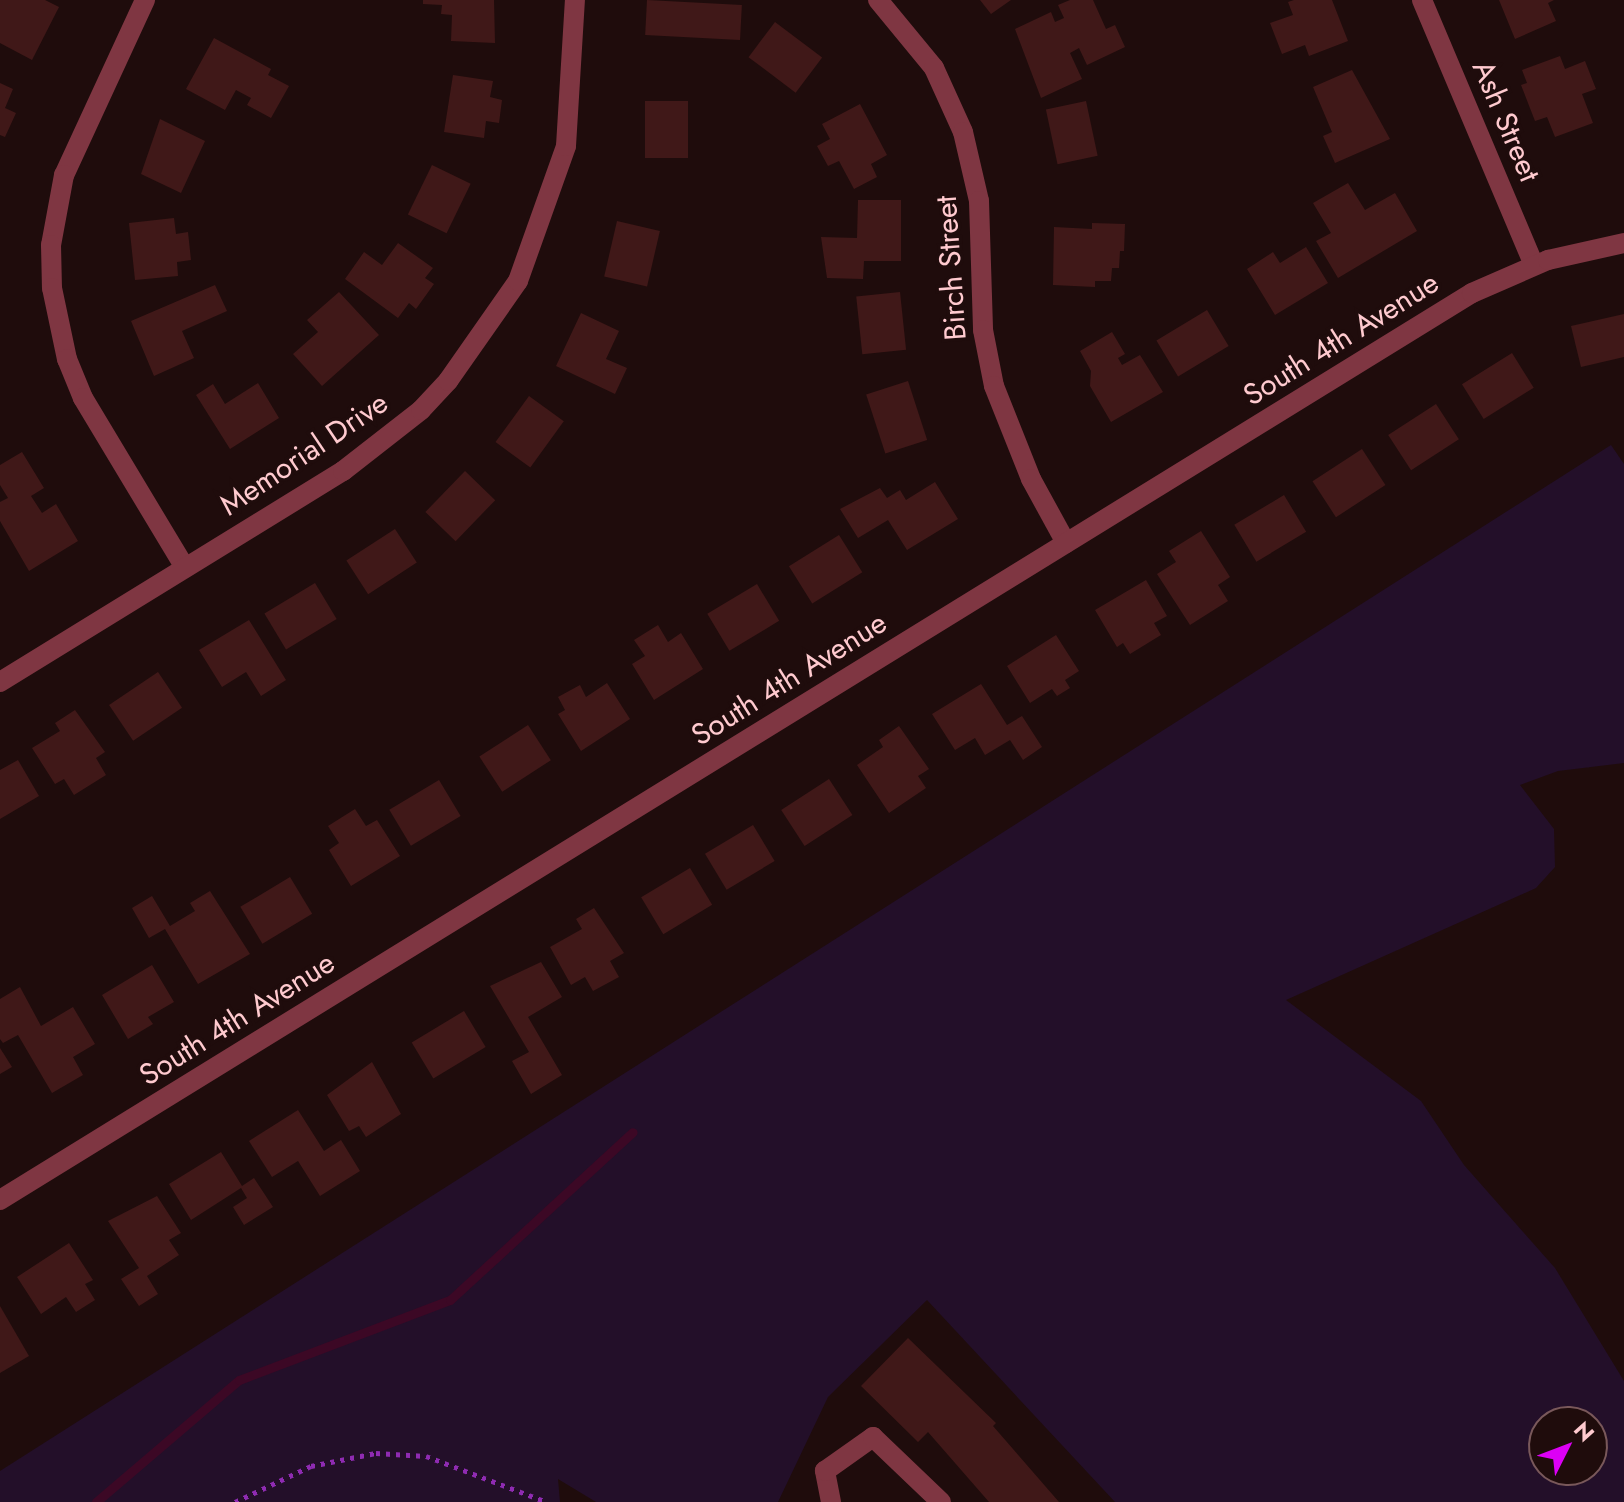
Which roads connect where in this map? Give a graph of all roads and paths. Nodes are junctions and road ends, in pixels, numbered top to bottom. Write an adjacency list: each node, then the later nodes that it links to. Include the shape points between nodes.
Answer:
1 (145, 0): 8 (street, via 64,175 51,245 52,288 67,359 83,398)
2 (575, 0): 8 (street, Memorial Drive, via 566,146 518,281 421,410 343,471)
3 (878, 0): 7 (street, Birch Street, via 934,68 963,132 979,201 983,330 994,386 1031,479)
4 (1422, 0): 6 (street, Ash Street)
5 (1624, 243): 6 (street, South 4th Avenue)
6 (1534, 265): 7 (street, South 4th Avenue, via 1472,293)
7 (1066, 543): 10 (street, South 4th Avenue)
8 (185, 568): 9 (street, Memorial Drive)
9 (0, 682)
10 (0, 1200)
11 (235, 1502): 12 (path, via 311,1466 376,1453 426,1456)
12 (547, 1502)
13 (831, 1502): 14 (street, via 825,1471 873,1437)
14 (941, 1502)

